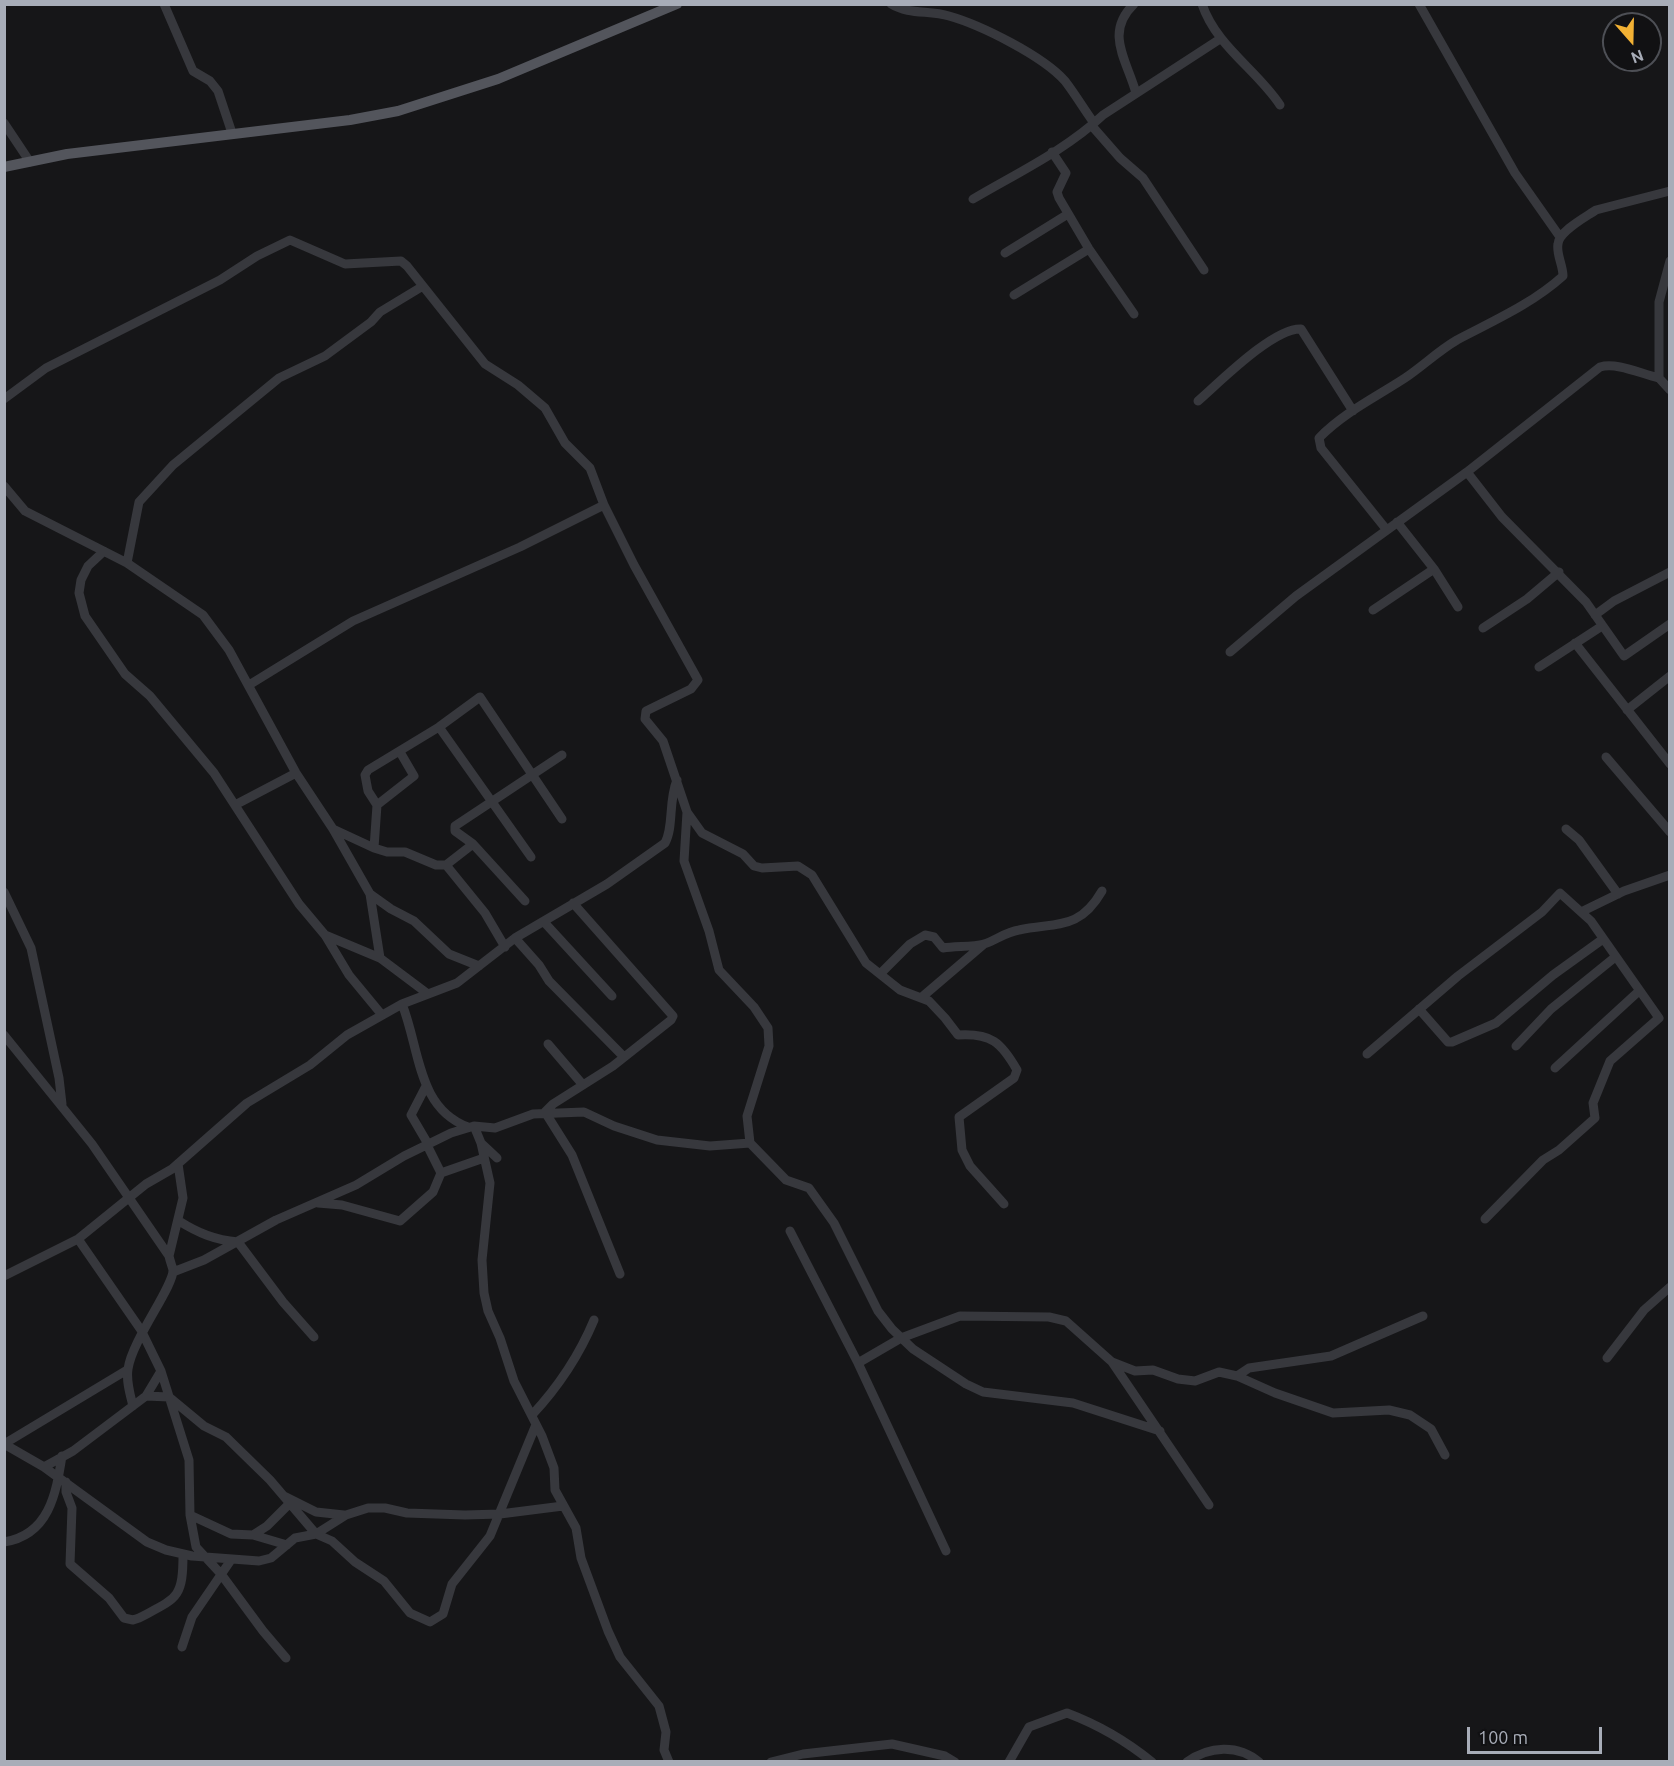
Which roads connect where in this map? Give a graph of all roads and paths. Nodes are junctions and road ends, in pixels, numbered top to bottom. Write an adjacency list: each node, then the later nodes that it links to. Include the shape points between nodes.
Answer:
1 (164, 4): 12 (street, via 193,71 215,86)
2 (677, 4): 12 (main road, via 498,79 398,111)
3 (891, 4): 11 (street, via 904,11 948,15 984,29 1029,54 1064,81)
4 (1134, 4): 8 (street, via 1123,15 1117,34)
5 (1202, 4): 7 (street)
6 (1419, 4): 19 (street, via 1515,173)
7 (1220, 39): 8 (street); 9 (street)
8 (1136, 93): 11 (street)
9 (1280, 105)
10 (4, 123): 14 (street)
11 (1093, 124): 13 (street); 23 (street, via 1120,158 1143,178)
12 (232, 133): 14 (main road)
13 (1052, 152): 17 (street); 18 (street, via 1066,173 1057,192)
14 (30, 162): 15 (main road)
15 (4, 167)
16 (1670, 191): 19 (street, via 1596,210)
17 (973, 199)
18 (1068, 214): 20 (street); 21 (street)
19 (1560, 237): 31 (street, via 1557,245 1563,276 1509,313 1433,355 1407,377)
20 (1089, 249): 25 (street); 26 (street)
21 (1005, 253)
22 (1670, 261): 27 (street, via 1659,303)
23 (1204, 270)
24 (423, 286): 29 (street, via 401,261 345,264 290,240 46,368); 34 (street, via 485,364 545,408 565,443 590,468); 38 (street, via 380,312 325,357 279,378 173,465 139,502)
25 (1014, 295)
26 (1134, 314)
27 (1659, 378): 28 (street); 32 (street, via 1616,364 1600,367)
28 (1670, 390)
29 (4, 399)
30 (1198, 401): 31 (street, via 1291,328 1301,329)
31 (1353, 411): 36 (street, via 1326,430 1318,443)
32 (1467, 472): 35 (street); 40 (street, via 1502,518)
33 (4, 486): 37 (street, via 25,511)
34 (603, 505): 52 (street, via 548,534 353,621); 61 (street, via 698,680 692,688 646,711 645,719 663,741)
35 (1397, 522): 36 (street); 39 (street)
36 (1386, 529): 49 (street, via 1296,596)
37 (104, 551): 38 (street); 63 (street, via 88,566 81,580 79,593 85,616 125,674 190,741)
38 (127, 563): 52 (street, via 203,615)
39 (1434, 569): 42 (street); 43 (street)
40 (1559, 572): 44 (street); 47 (street)
41 (1670, 572): 44 (street)
42 (1458, 607)
43 (1373, 610)
44 (1595, 615): 46 (street)
45 (1670, 624): 46 (street, via 1624,656)
46 (1602, 626): 48 (street)
47 (1483, 628)
48 (1575, 643): 50 (street); 53 (street)
49 (1230, 652)
50 (1539, 667)
51 (1670, 676): 53 (street)
52 (249, 685): 59 (street)
53 (1627, 710): 58 (street)
54 (439, 727): 55 (street); 60 (street, via 480,697 500,722); 62 (street)
55 (400, 752): 64 (street, via 414,776); 64 (street, via 365,775 368,791)
56 (562, 755): 60 (street)
57 (1606, 758): 69 (street)
58 (1670, 764)
59 (296, 773): 63 (street); 67 (street)
60 (531, 776): 62 (street); 66 (street)
61 (677, 780): 65 (street); 80 (street, via 670,796 670,834 664,843)
62 (492, 801): 70 (street, via 455,826 455,831); 72 (street)
63 (235, 805): 83 (street, via 299,904)
64 (377, 805): 71 (street)
65 (687, 812): 91 (street, via 702,833 743,854 754,866 798,866 812,876 859,954); 115 (street, via 684,861 719,970 768,1028 769,1046 747,1116)
66 (562, 819)
67 (333, 829): 71 (street); 77 (street)
68 (1566, 829): 78 (street, via 1579,840)
69 (1670, 832)
70 (473, 844): 73 (street); 79 (street)
71 (374, 848): 73 (street, via 405,852 436,865)
72 (531, 857)
73 (446, 865): 87 (street, via 485,914)
74 (1670, 875): 78 (street)
75 (1102, 891): 86 (street, via 1096,902 1069,922 1020,929)
76 (4, 892): 109 (street, via 31,948)
77 (370, 894): 88 (street); 90 (street, via 414,921 449,954)
78 (1618, 894): 81 (street)
79 (525, 901)
80 (573, 903): 82 (street); 103 (street, via 673,1016)
81 (1581, 912): 85 (street); 97 (street, via 1560,893 1542,912)
82 (544, 922): 84 (street); 94 (street)
83 (325, 935): 88 (street); 98 (street, via 349,975)
84 (515, 938): 87 (street); 103 (street, via 549,981)
85 (1603, 939): 89 (street); 97 (street, via 1496,1023 1452,1042)
86 (985, 944): 91 (street, via 943,948 926,935 910,944); 95 (street)
87 (505, 947): 90 (street)
88 (380, 958): 93 (street)
89 (1614, 958): 92 (street); 101 (street, via 1551,1009)
90 (479, 966): 93 (street, via 457,983)
91 (880, 974): 95 (street, via 900,990)
92 (1639, 991): 104 (street); 123 (street, via 1659,1018 1610,1060 1593,1103 1595,1118 1543,1160)
93 (428, 994): 96 (street)
94 (612, 996)
95 (921, 997): 122 (street, via 958,1035 992,1038 1007,1052 1017,1070 1014,1078 959,1117 962,1150 970,1166)
96 (402, 1005): 98 (street); 106 (street)
97 (1419, 1009): 102 (street)
98 (382, 1015): 118 (street, via 247,1103)
99 (4, 1035): 109 (street)
100 (548, 1044): 105 (street)
101 (1516, 1046)
102 (1367, 1054)
103 (624, 1057): 105 (street)
104 (1555, 1068)
105 (583, 1085): 110 (street)
106 (426, 1086): 107 (street); 108 (street)
107 (419, 1097): 108 (street); 116 (street, via 411,1115)
108 (432, 1101): 111 (street)
109 (62, 1104): 120 (street)
110 (544, 1112): 112 (street, via 495,1128); 115 (street, via 584,1112 657,1140 710,1146); 130 (street, via 572,1155)
111 (456, 1123): 112 (street); 113 (street)
112 (471, 1127): 113 (street); 114 (street)
113 (451, 1133): 116 (street)
114 (481, 1143): 117 (street); 117 (street, via 497,1158)
115 (750, 1143): 137 (street, via 786,1180 809,1188 834,1223 878,1311)
116 (428, 1144): 119 (street); 121 (street, via 356,1185)
117 (484, 1156): 119 (street); 147 (street, via 490,1196 483,1237 483,1293 514,1381)
118 (178, 1164): 120 (street); 124 (street, via 183,1198)
119 (441, 1173): 121 (street, via 433,1192 400,1221 342,1205)
120 (130, 1197): 126 (street); 128 (street)
121 (315, 1203): 127 (street)
122 (1004, 1204)
123 (1485, 1219)
124 (178, 1221): 127 (street, via 198,1233); 128 (street)
125 (790, 1231): 140 (street)
126 (78, 1239): 131 (street); 135 (street)
127 (238, 1242): 129 (street); 136 (street)
128 (169, 1257): 129 (street)
129 (173, 1272): 135 (street)
130 (620, 1274)
131 (4, 1276)
132 (1670, 1287): 138 (street, via 1644,1310)
133 (1423, 1316): 143 (street, via 1331,1356 1250,1368)
134 (594, 1320): 147 (street, via 570,1369)
135 (141, 1330): 141 (street); 142 (street)
136 (314, 1337)
137 (901, 1338): 139 (street, via 960,1316 1049,1317 1066,1321); 140 (street); 149 (street, via 983,1392 1073,1403)
138 (1607, 1358)
139 (1112, 1362): 143 (street, via 1135,1371 1153,1370 1195,1381 1219,1372); 149 (street)
140 (858, 1363): 167 (street)
141 (127, 1370): 146 (street); 152 (street, via 4,1444)
142 (161, 1371): 144 (street); 145 (street)
143 (1238, 1376): 150 (street, via 1333,1413 1389,1410 1410,1415 1431,1429)
144 (146, 1396): 145 (street); 146 (street)
145 (169, 1397): 154 (street, via 204,1426 226,1437); 159 (street, via 189,1460)
146 (132, 1406): 151 (street)
147 (532, 1415): 148 (street)
148 (535, 1426): 157 (street, via 554,1468 553,1483); 158 (street)
149 (1160, 1431): 156 (street)
150 (1445, 1455)
151 (62, 1456): 152 (street); 153 (street)
152 (44, 1467): 153 (street)
153 (62, 1480): 165 (street, via 43,1521 21,1538); 168 (street, via 147,1542); 168 (street, via 72,1508 70,1564 109,1598 124,1618 139,1618 177,1596)
154 (282, 1495): 155 (street); 160 (street, via 316,1512)
155 (290, 1504): 161 (street); 163 (street)
156 (1209, 1505)
157 (563, 1506): 158 (street); 174 (street, via 576,1528 580,1558 620,1657 658,1706)
158 (500, 1514): 160 (street, via 407,1513 377,1507); 162 (street, via 490,1536 452,1584 443,1614 430,1622 410,1613 384,1581 355,1563 332,1541)
159 (190, 1515): 163 (street, via 231,1534); 168 (street)
160 (346, 1515): 162 (street)
161 (300, 1517): 162 (street); 164 (street)
162 (316, 1534): 164 (street)
163 (253, 1535): 166 (street)
164 (296, 1538): 166 (street)
165 (4, 1542)
166 (287, 1545): 170 (street, via 266,1560)
167 (946, 1551)
168 (190, 1552): 169 (street)
169 (204, 1558): 170 (street); 171 (street)
170 (231, 1560): 171 (street)
171 (220, 1574): 172 (street, via 192,1617); 173 (street)
172 (182, 1647)
173 (286, 1658)
174 (669, 1761)
175 (771, 1761): 176 (street, via 892,1744)
176 (956, 1761)
177 (1009, 1761): 178 (street, via 1029,1727 1067,1713 1101,1726)
178 (1152, 1761)
179 (1187, 1761): 180 (street, via 1223,1748 1250,1753)
180 (1259, 1761)

